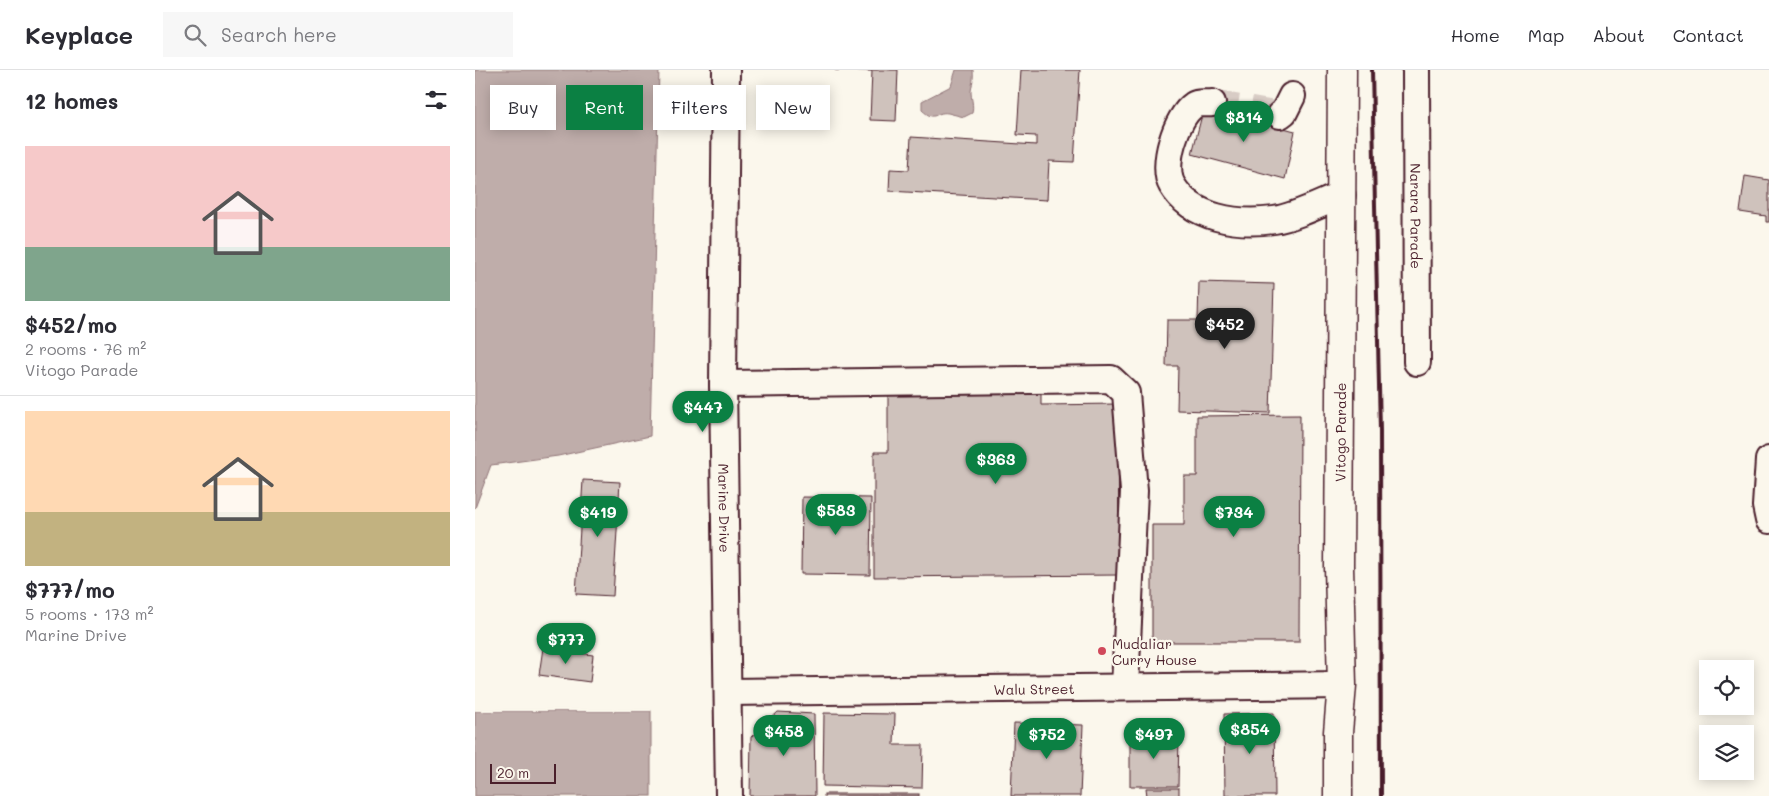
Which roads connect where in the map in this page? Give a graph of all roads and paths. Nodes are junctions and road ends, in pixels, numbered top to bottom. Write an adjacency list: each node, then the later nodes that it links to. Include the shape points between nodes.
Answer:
1 (726, 70): 7 (street, Marine Drive)
2 (1343, 70): 5 (main road, Vitogo Parade)
3 (1416, 70): 6 (street, Narara Parade)
4 (1212, 104): 5 (street, via 1195,104 1186,112 1168,155 1171,184 1187,202 1203,213 1221,218 1275,220)
5 (1342, 195): 10 (main road, Vitogo Parade, via 1339,567)
6 (1417, 362)
7 (723, 384): 11 (street, via 1111,379 1126,393 1134,491); 12 (street, Marine Drive)
8 (1769, 460): 9 (street, via 1765,506)
9 (1769, 520)
10 (1342, 684): 11 (street, Walu Street); 14 (main road, Vitogo Parade, via 1338,732)
11 (1125, 688): 12 (street, Walu Street)
12 (728, 692): 13 (street, Marine Drive)
13 (729, 796)
14 (1339, 796)

